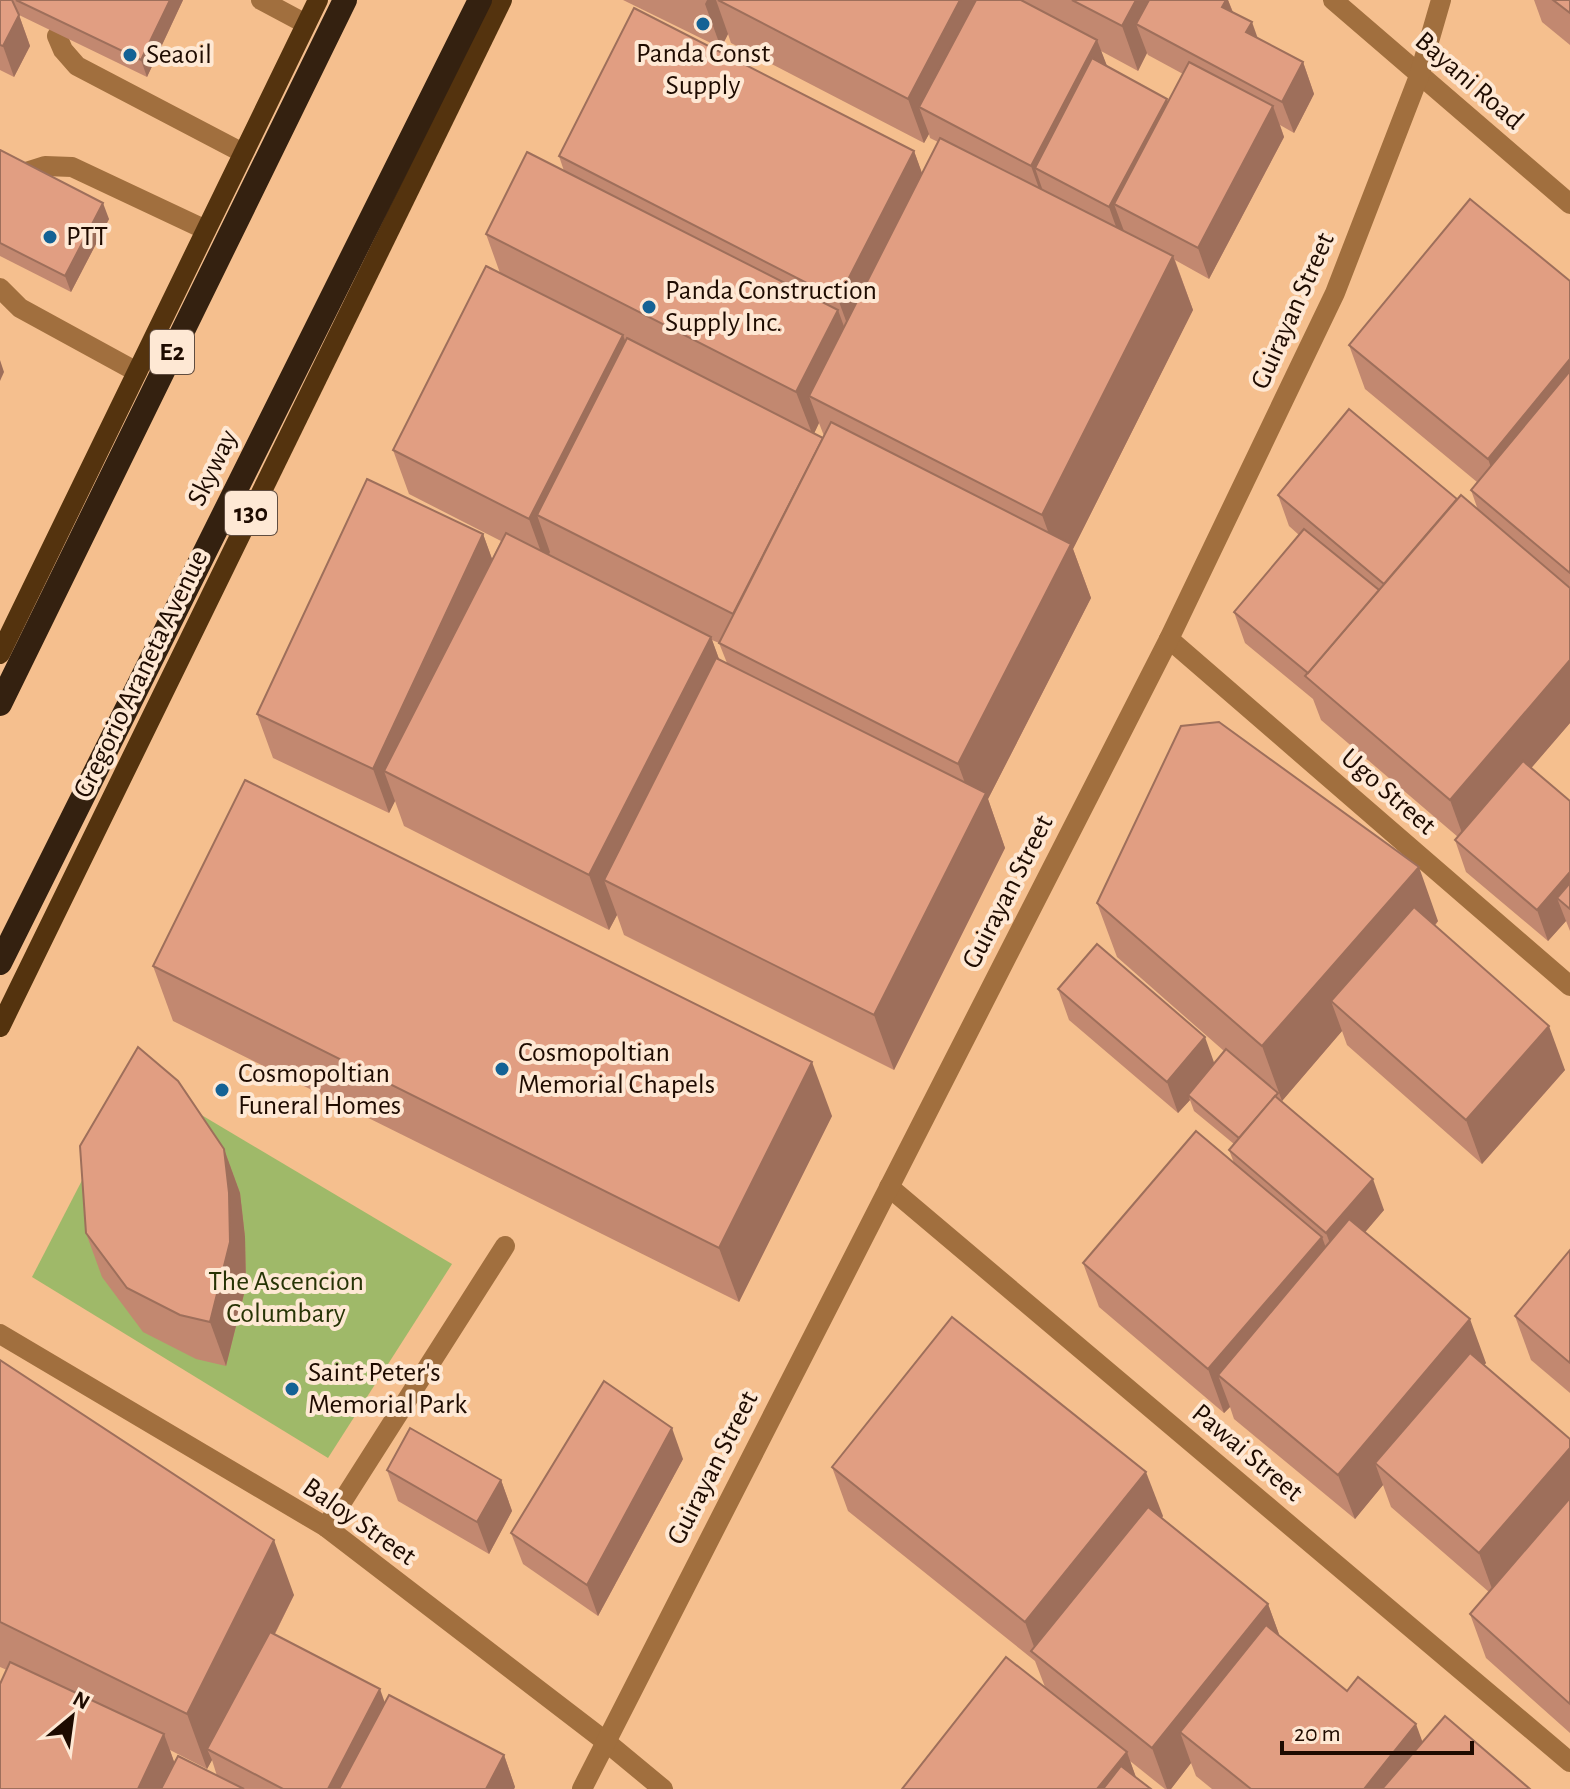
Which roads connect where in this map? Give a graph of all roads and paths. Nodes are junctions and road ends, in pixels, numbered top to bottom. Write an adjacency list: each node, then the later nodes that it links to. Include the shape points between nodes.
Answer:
1 (261, 0): 8 (street)
2 (318, 0): 8 (main road)
3 (345, 0): 19 (highway, E2)
4 (480, 0): 20 (highway, Skyway)
5 (502, 0): 22 (main road, Gregorio Araneta Avenue / 130)
6 (1333, 0): 10 (street, Bayani Road)
7 (1441, 0): 10 (street, Guirayan Street)
8 (306, 24): 11 (main road)
9 (57, 36): 11 (street, via 77,66)
10 (1419, 76): 13 (street, Bayani Road); 17 (street, Guirayan Street, via 1335,293)
11 (243, 153): 14 (main road)
12 (26, 172): 14 (street, via 72,167)
13 (1570, 204)
14 (206, 230): 16 (main road)
15 (0, 288): 16 (street, via 20,308)
16 (137, 372): 18 (main road)
17 (1169, 639): 21 (street, Ugo Street); 23 (street, Guirayan Street)
18 (0, 654)
19 (0, 704)
20 (0, 963)
21 (1570, 986)
22 (0, 1027)
23 (889, 1187): 27 (street, Guirayan Street); 28 (street, Pawai Street)
24 (505, 1246): 26 (street)
25 (0, 1334): 26 (street, Baloy Street)
26 (326, 1527): 27 (street, Baloy Street)
27 (605, 1741): 29 (street, Guirayan Street); 30 (street, Baloy Street)
28 (1570, 1762)
29 (582, 1789)
30 (663, 1789)

